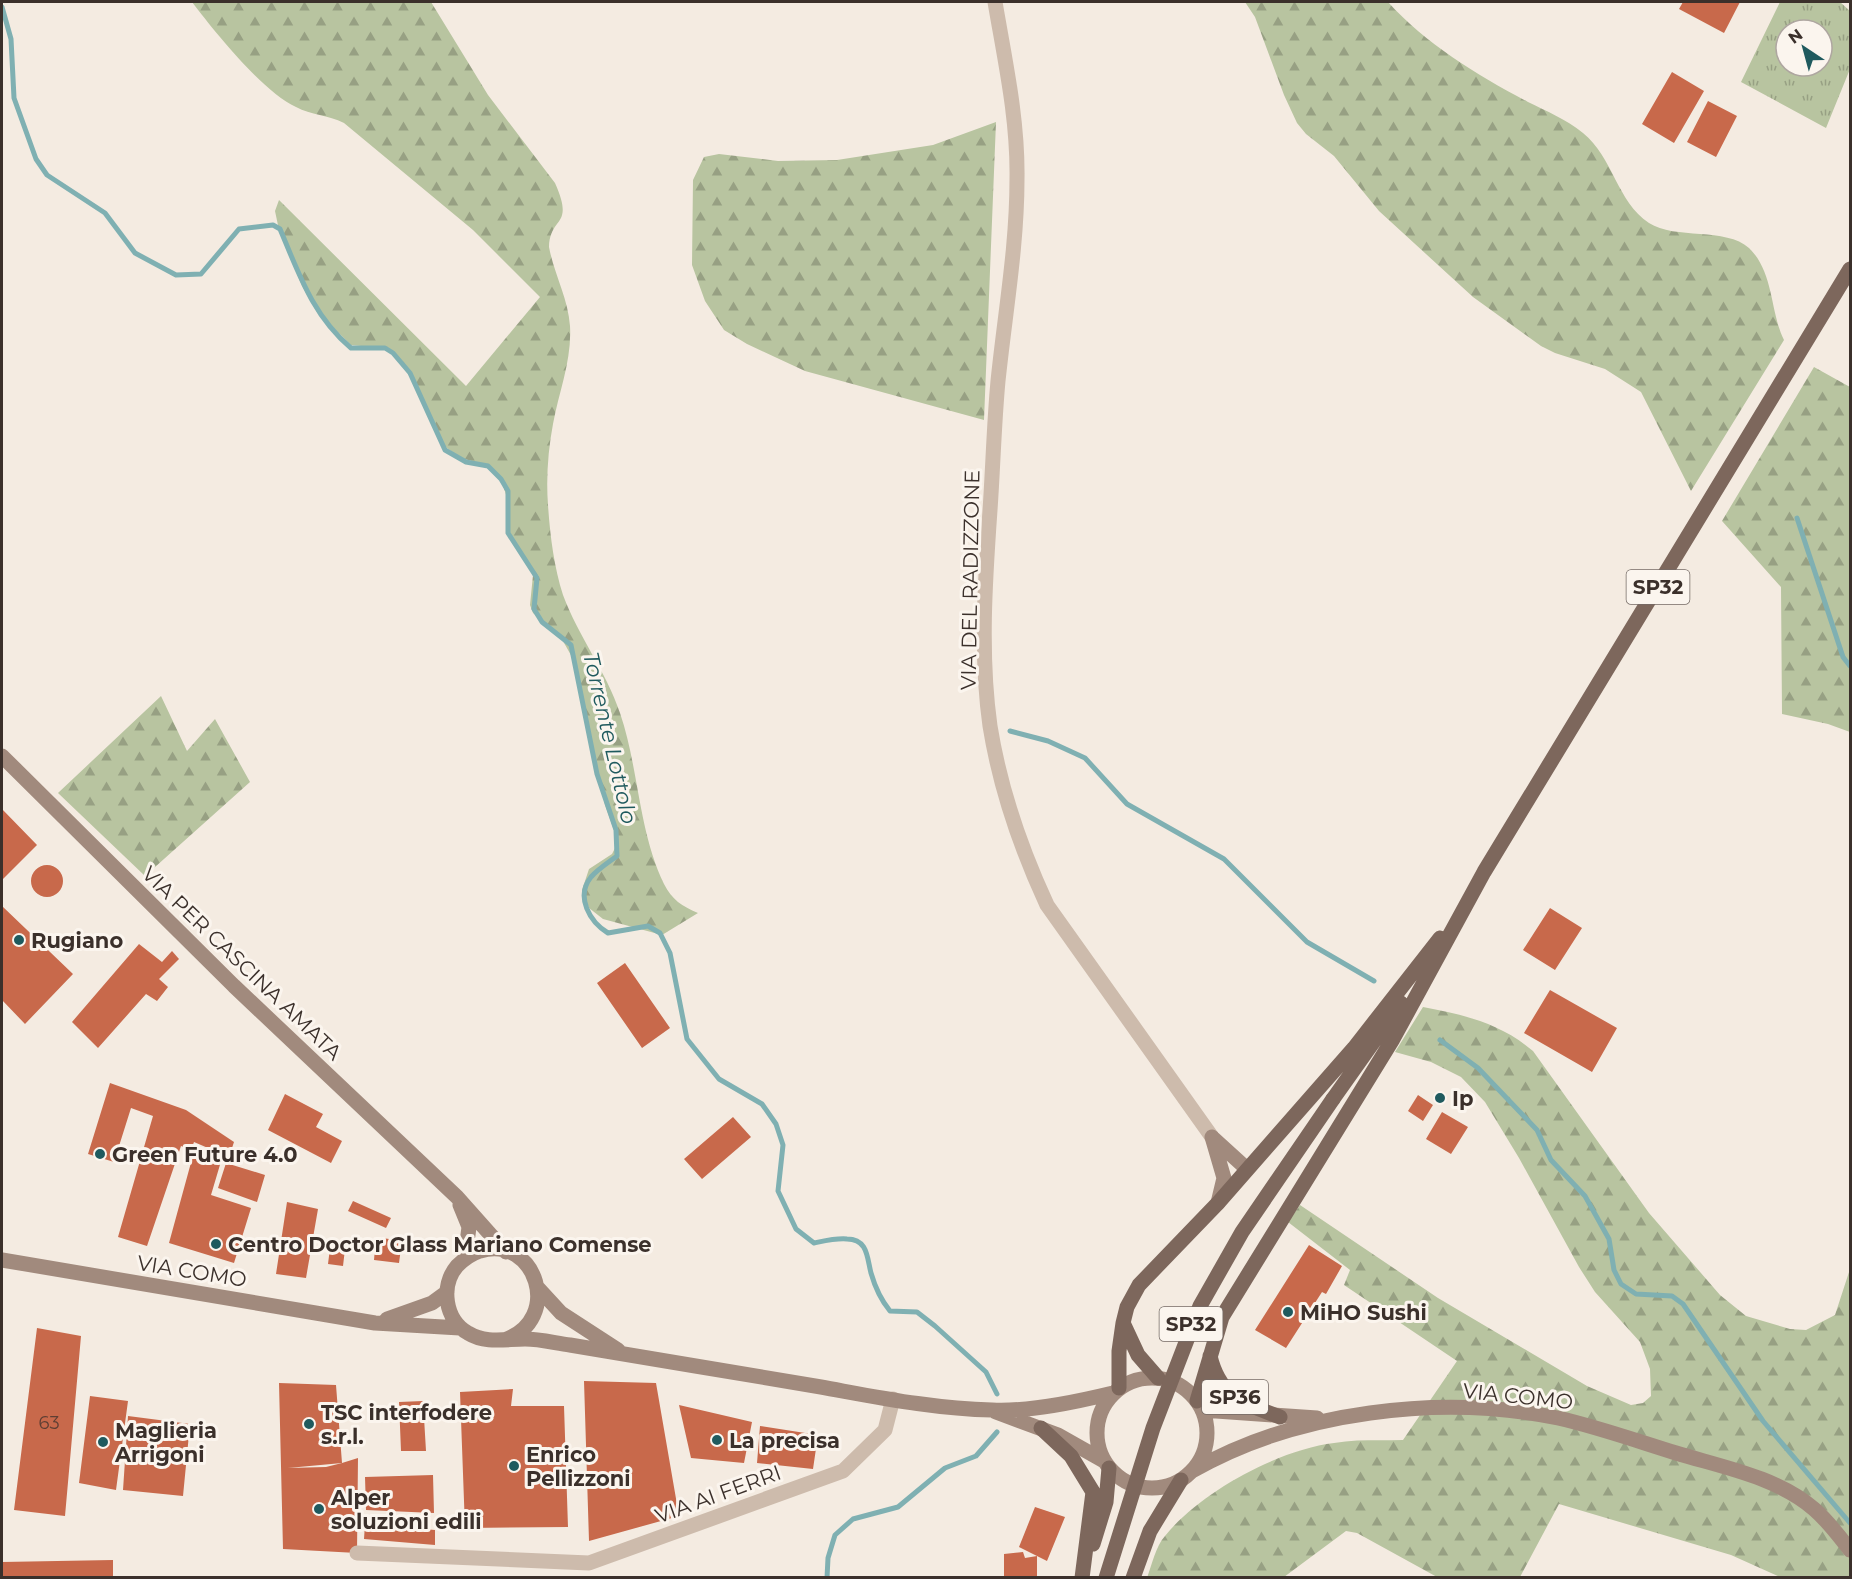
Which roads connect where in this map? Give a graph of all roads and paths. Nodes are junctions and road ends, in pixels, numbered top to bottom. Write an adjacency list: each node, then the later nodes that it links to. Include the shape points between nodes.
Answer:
1 (995, 2): 5 (street, VIA DEL RADIZZONE, via 1015,119 1017,181 986,561 985,665 990,726 1007,800 1029,867 1047,905)
2 (1851, 269): 4 (main road, SP32)
3 (2, 756): 7 (main road, VIA PER CASCINA AMATA, via 234,986)
4 (1465, 905): 6 (main road, via 1354,1048); 19 (main road, via 1393,1039 1222,1317); 34 (main road, SP32, bridge, via 1242,1233 1200,1306 1153,1428)
5 (1212, 1137): 6 (main road); 8 (main road, via 1224,1178)
6 (1247, 1169): 8 (main road)
7 (457, 1197): 9 (main road, VIA PER CASCINA AMATA); 10 (main road, VIA PER CASCINA AMATA, via 469,1227)
8 (1218, 1203): 15 (main road, via 1139,1285)
9 (507, 1252): 10 (main road, via 490,1250); 12 (main road, via 527,1265)
10 (465, 1259): 13 (main road, via 455,1269)
11 (2, 1260): 14 (main road, VIA COMO)
12 (538, 1288): 17 (main road, via 538,1304 530,1322 516,1336); 18 (main road, via 578,1326)
13 (447, 1292): 14 (main road, VIA COMO, via 432,1303); 16 (main road, via 447,1305)
14 (375, 1323): 16 (main road, VIA COMO)
15 (1123, 1323): 20 (main road, via 1134,1349); 21 (main road)
16 (460, 1328): 17 (main road, via 480,1339)
17 (504, 1340): 18 (main road, via 527,1339)
18 (629, 1355): 22 (main road)
19 (1210, 1356): 23 (main road); 25 (main road, SP36, via 1214,1373 1228,1392 1245,1404)
20 (1158, 1378): 21 (main road, via 1133,1381); 23 (main road, via 1180,1386)
21 (1116, 1391): 24 (main road, via 1076,1402); 28 (main road, via 1100,1412 1096,1429)
22 (893, 1399): 24 (main road); 32 (street, VIA AI FERRI, via 885,1430 843,1471)
23 (1200, 1405): 25 (main road, SP36); 29 (main road, via 1207,1438 1203,1454)
24 (993, 1411): 27 (main road)
25 (1280, 1417): 26 (main road, SP36)
26 (1329, 1419): 29 (main road, VIA COMO, via 1250,1443); 30 (main road, VIA COMO / SP36, via 1388,1410 1460,1409 1534,1414 1589,1426 1789,1491 1814,1509)
27 (1041, 1428): 28 (main road); 33 (main road, via 1071,1456 1093,1492)
28 (1106, 1464): 29 (main road, via 1122,1480 1139,1487 1161,1487); 33 (main road, via 1106,1502)
29 (1186, 1476): 35 (main road, via 1150,1531)
30 (1851, 1550)
31 (357, 1553): 32 (street, VIA AI FERRI)
32 (591, 1570)
33 (1083, 1578)
34 (1106, 1578)
35 (1133, 1578)

